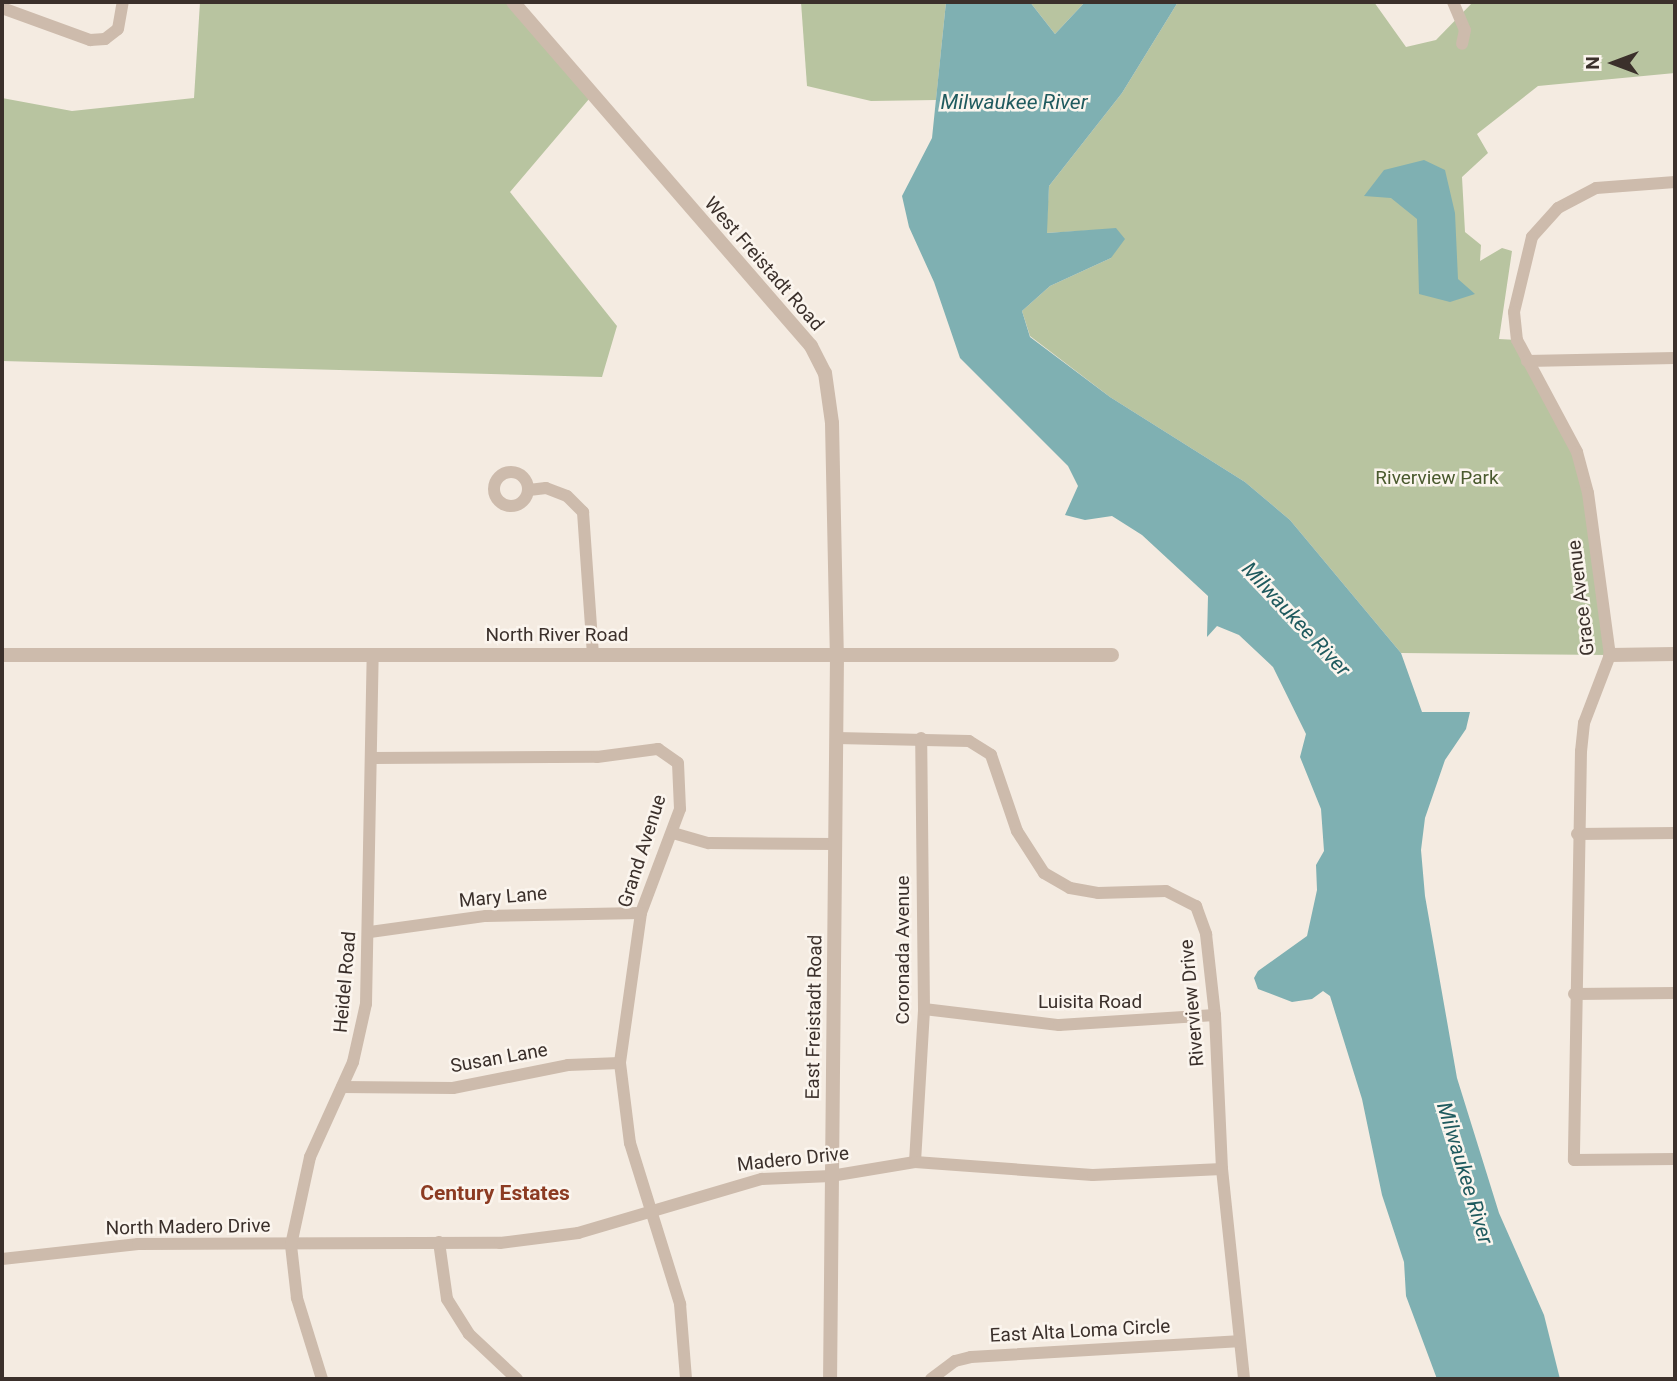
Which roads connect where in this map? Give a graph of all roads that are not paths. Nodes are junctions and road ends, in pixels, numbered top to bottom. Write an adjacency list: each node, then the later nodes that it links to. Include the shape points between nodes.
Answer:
1 (123, 2): 4 (street, via 118,29 105,39 90,40)
2 (513, 2): 14 (street, West Freistadt Road, via 811,346 825,373 832,423)
3 (1454, 2): 5 (street, via 1465,30)
4 (2, 8)
5 (1462, 44)
6 (1675, 182): 8 (street, Grace Avenue, via 1596,188 1558,208 1532,237 1514,312 1517,340)
7 (1675, 358): 8 (street)
8 (1527, 361): 16 (street, Grace Avenue, via 1577,452 1588,493)
9 (529, 490): 10 (street, via 546,488 567,496 583,512)
10 (593, 654): 13 (street, North River Road); 14 (street, North River Road)
11 (1675, 654): 16 (street)
12 (2, 655): 13 (street, North River Road)
13 (373, 655): 19 (street, Heidel Road)
14 (837, 655): 15 (street, North River Road); 17 (street, East Freistadt Road)
15 (1112, 655)
16 (1610, 655): 22 (street, Grace Avenue, via 1584,723)
17 (837, 738): 18 (street, Riverview Drive); 23 (street, East Freistadt Road)
18 (921, 738): 28 (street, Coronada Avenue); 29 (street, Riverview Drive, via 969,741 990,755 1027,852 1056,882 1098,893 1167,891 1196,906 1206,934)
19 (372, 758): 20 (street, Grand Avenue, via 583,757 666,751 678,763 681,776); 25 (street, Heidel Road)
20 (673, 833): 23 (street, via 709,843); 24 (street, Grand Avenue)
21 (1675, 833): 22 (street)
22 (1577, 834): 27 (street, Grace Avenue)
23 (835, 844): 35 (street, East Freistadt Road)
24 (641, 913): 25 (street, Mary Lane, via 486,916); 30 (street, Grand Avenue)
25 (370, 932): 31 (street, Heidel Road, via 365,1013)
26 (1675, 993): 27 (street)
27 (1574, 994): 32 (street, Grace Avenue, via 1574,1160)
28 (924, 1009): 29 (street, Luisita Road, via 1059,1025); 33 (street, Coronada Avenue)
29 (1215, 1015): 34 (street, Riverview Drive)
30 (621, 1063): 31 (street, Susan Lane, via 568,1065 453,1088); 36 (street, Grand Avenue, via 630,1143)
31 (342, 1087): 38 (street, Heidel Road, via 310,1157)
32 (1675, 1159)
33 (915, 1162): 34 (street, Madero Drive, via 1093,1175); 35 (street, Madero Drive)
34 (1222, 1169): 40 (street, Riverview Drive)
35 (831, 1176): 36 (street, Madero Drive, via 762,1179); 44 (street, East Freistadt Road)
36 (651, 1210): 37 (street, Madero Drive, via 578,1233 500,1243); 43 (street, Grand Avenue, via 680,1304)
37 (439, 1242): 38 (street, Madero Drive); 42 (street, via 447,1299 469,1334)
38 (291, 1245): 39 (street, North Madero Drive, via 138,1244); 41 (street, Heidel Road, via 297,1298)
39 (2, 1259)
40 (1238, 1341): 45 (street, East Alta Loma Circle, via 971,1357); 46 (street, Riverview Drive)
41 (322, 1379)
42 (516, 1379)
43 (686, 1379)
44 (830, 1379)
45 (931, 1379)
46 (1244, 1379)

